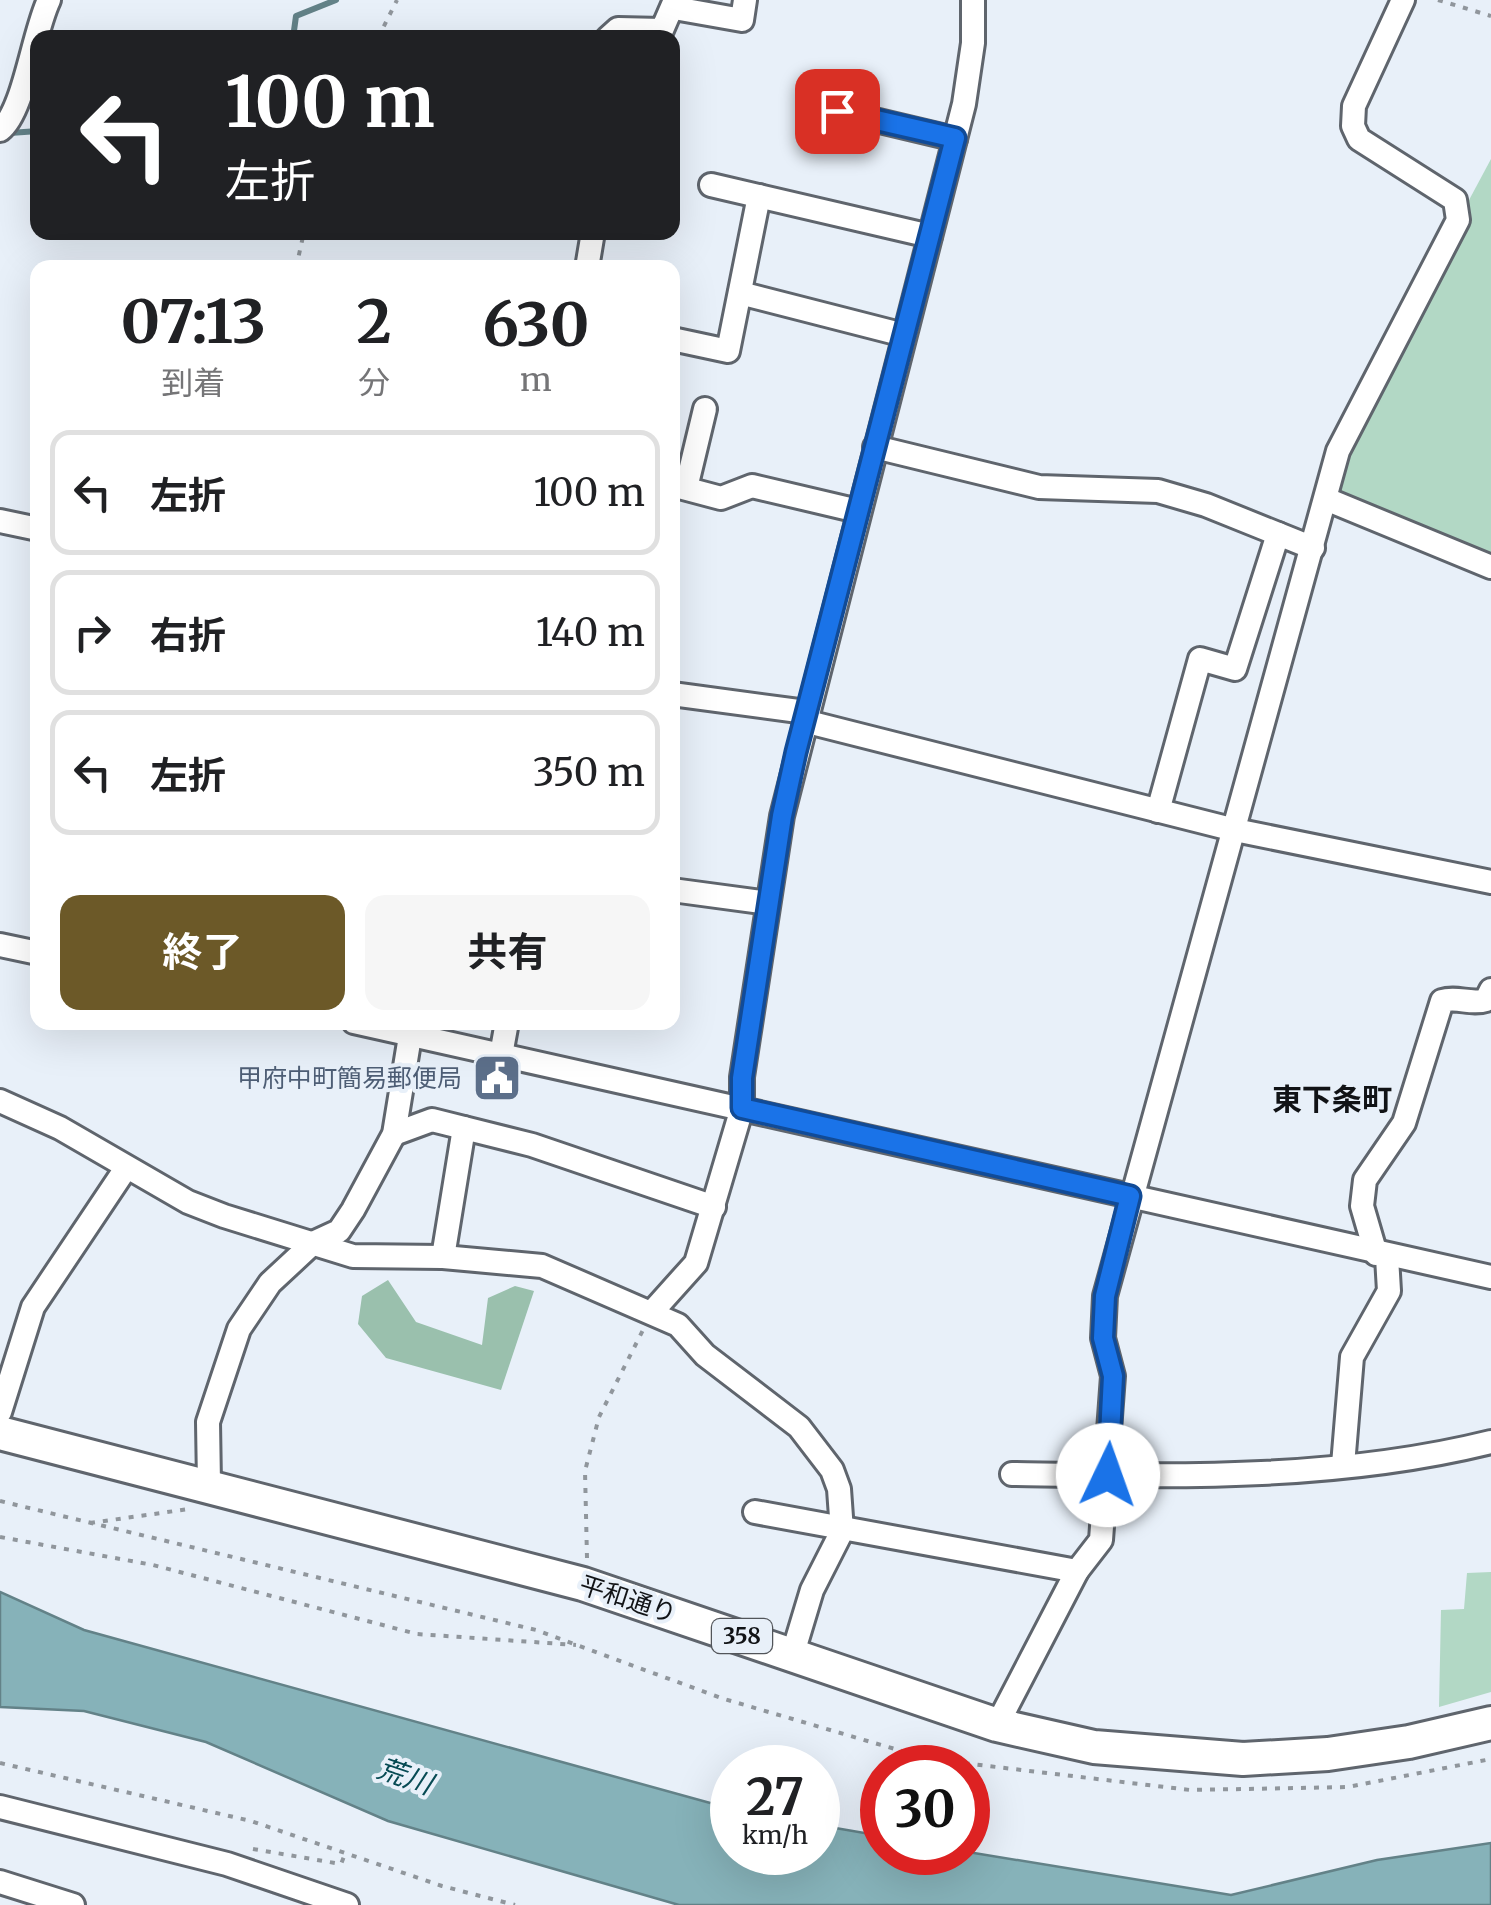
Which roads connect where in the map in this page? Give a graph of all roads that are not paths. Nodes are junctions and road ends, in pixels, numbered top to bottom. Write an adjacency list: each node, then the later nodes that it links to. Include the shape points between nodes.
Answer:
1 (49, 0): 6 (street)
2 (745, 0): 5 (street, via 742,20)
3 (973, 0): 13 (street, via 973,44)
4 (1403, 0): 24 (street, via 1354,106 1353,126 1359,139 1455,200 1458,220 1338,451)
5 (674, 4): 9 (street)
6 (36, 30)
7 (616, 30): 8 (street)
8 (662, 30)
9 (662, 30)
10 (30, 53): 12 (street, via 18,102)
11 (837, 111): 13 (street)
12 (0, 130)
13 (955, 138): 16 (street)
14 (711, 185): 15 (street)
15 (759, 196): 16 (street); 17 (street)
16 (930, 236): 18 (street)
17 (740, 293): 18 (street); 19 (street, via 728,351)
18 (904, 335): 21 (street)
19 (680, 341)
20 (705, 409): 22 (street)
21 (875, 448): 25 (street); 28 (street, via 1039,487 1158,492)
22 (680, 484)
23 (680, 487): 25 (street, via 721,498 752,486)
24 (1326, 499): 29 (street); 30 (street)
25 (858, 511): 32 (street)
26 (0, 521): 27 (street)
27 (30, 527)
28 (1278, 534): 29 (street); 33 (street, via 1235,669 1200,658)
29 (1313, 548): 34 (street)
30 (1491, 566)
31 (680, 695): 32 (street)
32 (805, 717): 33 (street); 37 (street)
33 (1158, 811): 34 (street)
34 (1235, 830): 35 (street); 50 (street)
35 (1491, 882)
36 (680, 891): 37 (street)
37 (768, 903): 46 (street)
38 (0, 945): 39 (street)
39 (30, 951)
40 (1491, 990): 53 (street, via 1474,1004 1442,1001 1404,1123 1365,1180 1362,1206)
41 (411, 1030): 48 (street)
42 (414, 1030): 44 (street)
43 (506, 1030): 44 (street)
44 (502, 1055): 46 (street)
45 (0, 1101): 49 (street)
46 (742, 1108): 50 (street); 51 (street)
47 (464, 1128): 48 (street, via 432,1120); 51 (street); 54 (street)
48 (394, 1134): 52 (street, via 338,1231)
49 (126, 1168): 52 (street, via 188,1202); 57 (street, via 33,1307)
50 (1130, 1196): 53 (street); 62 (street, via 1105,1296 1103,1338 1113,1376)
51 (714, 1208): 56 (street, via 696,1263)
52 (313, 1243): 54 (street, via 354,1256); 63 (street, via 270,1283 240,1329 208,1422)
53 (1381, 1255): 55 (street); 60 (street, via 1389,1291 1352,1358)
54 (443, 1257): 56 (street, via 542,1266)
55 (1491, 1278)
56 (652, 1312): 65 (street, via 678,1325 704,1355 799,1427 828,1460 839,1489)
57 (0, 1412)
58 (0, 1432): 63 (highway, 平和通り / 358)
59 (1491, 1442): 60 (street)
60 (1343, 1465): 62 (street, via 1226,1478)
61 (1012, 1474): 62 (street)
62 (1108, 1475): 66 (street, via 1101,1540)
63 (208, 1484): 67 (highway, 平和通り / 358, via 583,1584)
64 (754, 1512): 65 (street)
65 (842, 1532): 66 (street); 67 (street, via 812,1590)
66 (1077, 1571): 69 (street)
67 (793, 1653): 69 (highway, 平和通り / 358)
68 (1491, 1722): 69 (highway, 平和通り / 358, via 1393,1744 1243,1759 1094,1747)
69 (997, 1724)
70 (0, 1807): 73 (street, via 227,1864)
71 (0, 1882): 72 (street)
72 (73, 1905)
73 (347, 1905)

